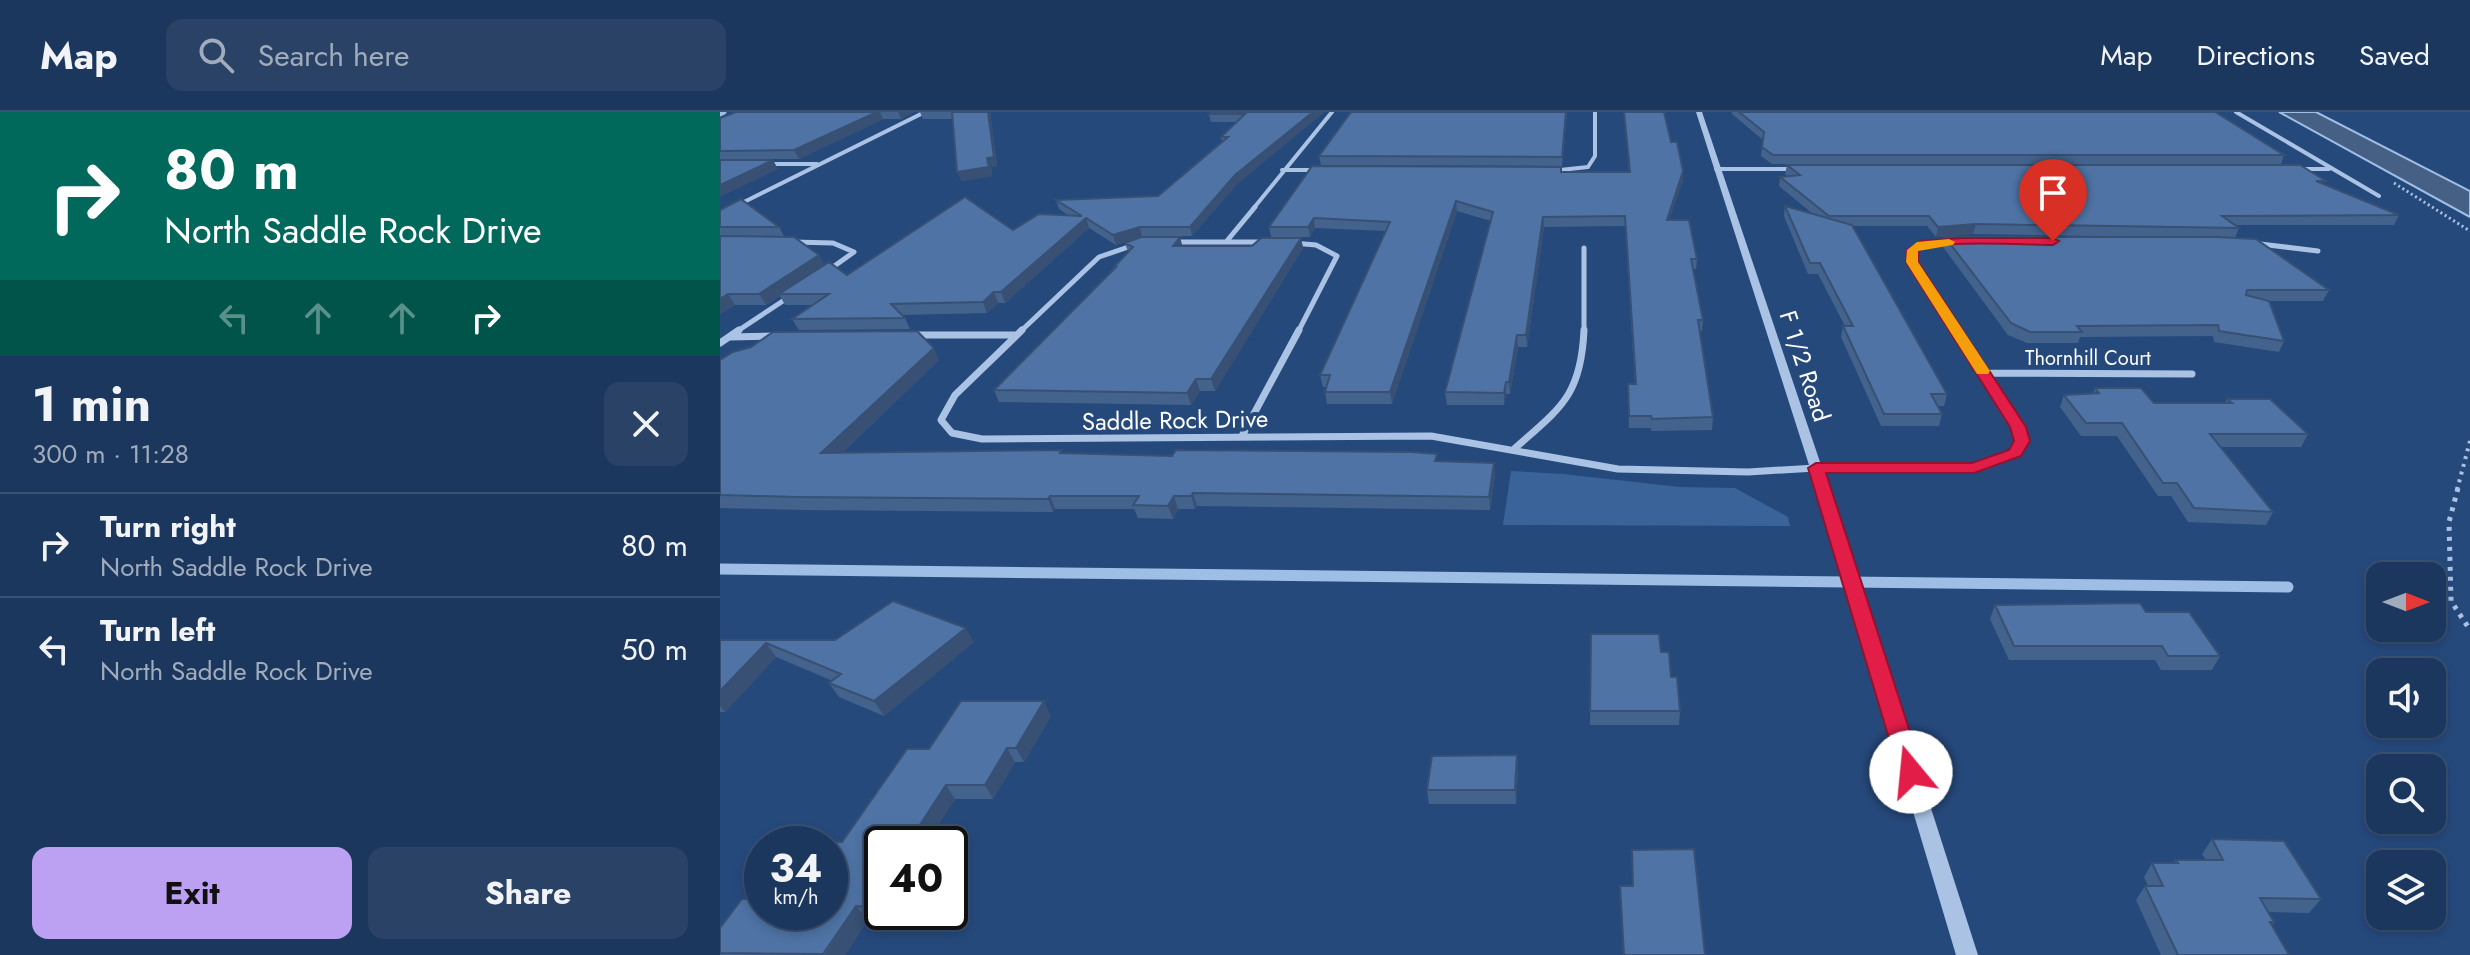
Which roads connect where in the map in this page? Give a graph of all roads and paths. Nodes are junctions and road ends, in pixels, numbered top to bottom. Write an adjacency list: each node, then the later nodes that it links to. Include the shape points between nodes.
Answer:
1 (925, 112): 7 (street)
2 (1332, 112): 12 (street)
3 (1595, 112): 14 (street, via 1595,156 1588,167)
4 (1699, 112): 8 (street, F 1/2 Road)
5 (2236, 112): 11 (street)
6 (764, 164): 7 (street)
7 (822, 164): 16 (street)
8 (1716, 169): 9 (street); 39 (street, F 1/2 Road)
9 (1796, 169)
10 (2282, 169): 11 (street)
11 (2329, 169): 15 (street)
12 (1282, 170): 13 (street); 21 (street)
13 (1327, 170)
14 (1540, 171)
15 (2379, 196)
16 (720, 214)
17 (1962, 241): 34 (street, via 1921,245 1913,250 1912,262)
18 (791, 242): 27 (street, via 833,242 854,252)
19 (1143, 242): 30 (street, via 1099,257)
20 (1157, 242): 21 (street)
21 (1226, 242): 22 (street)
22 (1271, 242)
23 (1286, 242): 36 (street, via 1326,246 1337,256)
24 (2244, 243): 26 (street)
25 (1584, 248): 38 (street, via 1582,354 1576,387)
26 (2318, 251)
27 (817, 278)
28 (805, 287): 32 (street)
29 (900, 335): 30 (street)
30 (1017, 335): 36 (street, Saddle Rock Drive, via 955,395 941,420 952,433 1025,440)
31 (778, 336): 32 (street)
32 (730, 337): 33 (street)
33 (720, 343)
34 (1984, 373): 35 (street, Thornhill Court); 39 (street, Saddle Rock Drive, via 2018,427 2022,441 2016,453 1974,468)
35 (2192, 374)
36 (1242, 436): 38 (street, Saddle Rock Drive, via 1431,436)
37 (2470, 441): 40 (path, via 2449,522 2451,601)
38 (1513, 450): 39 (street, Saddle Rock Drive, via 1618,469)
39 (1816, 468): 41 (street, F 1/2 Road)
40 (2470, 630)
41 (1967, 955)

